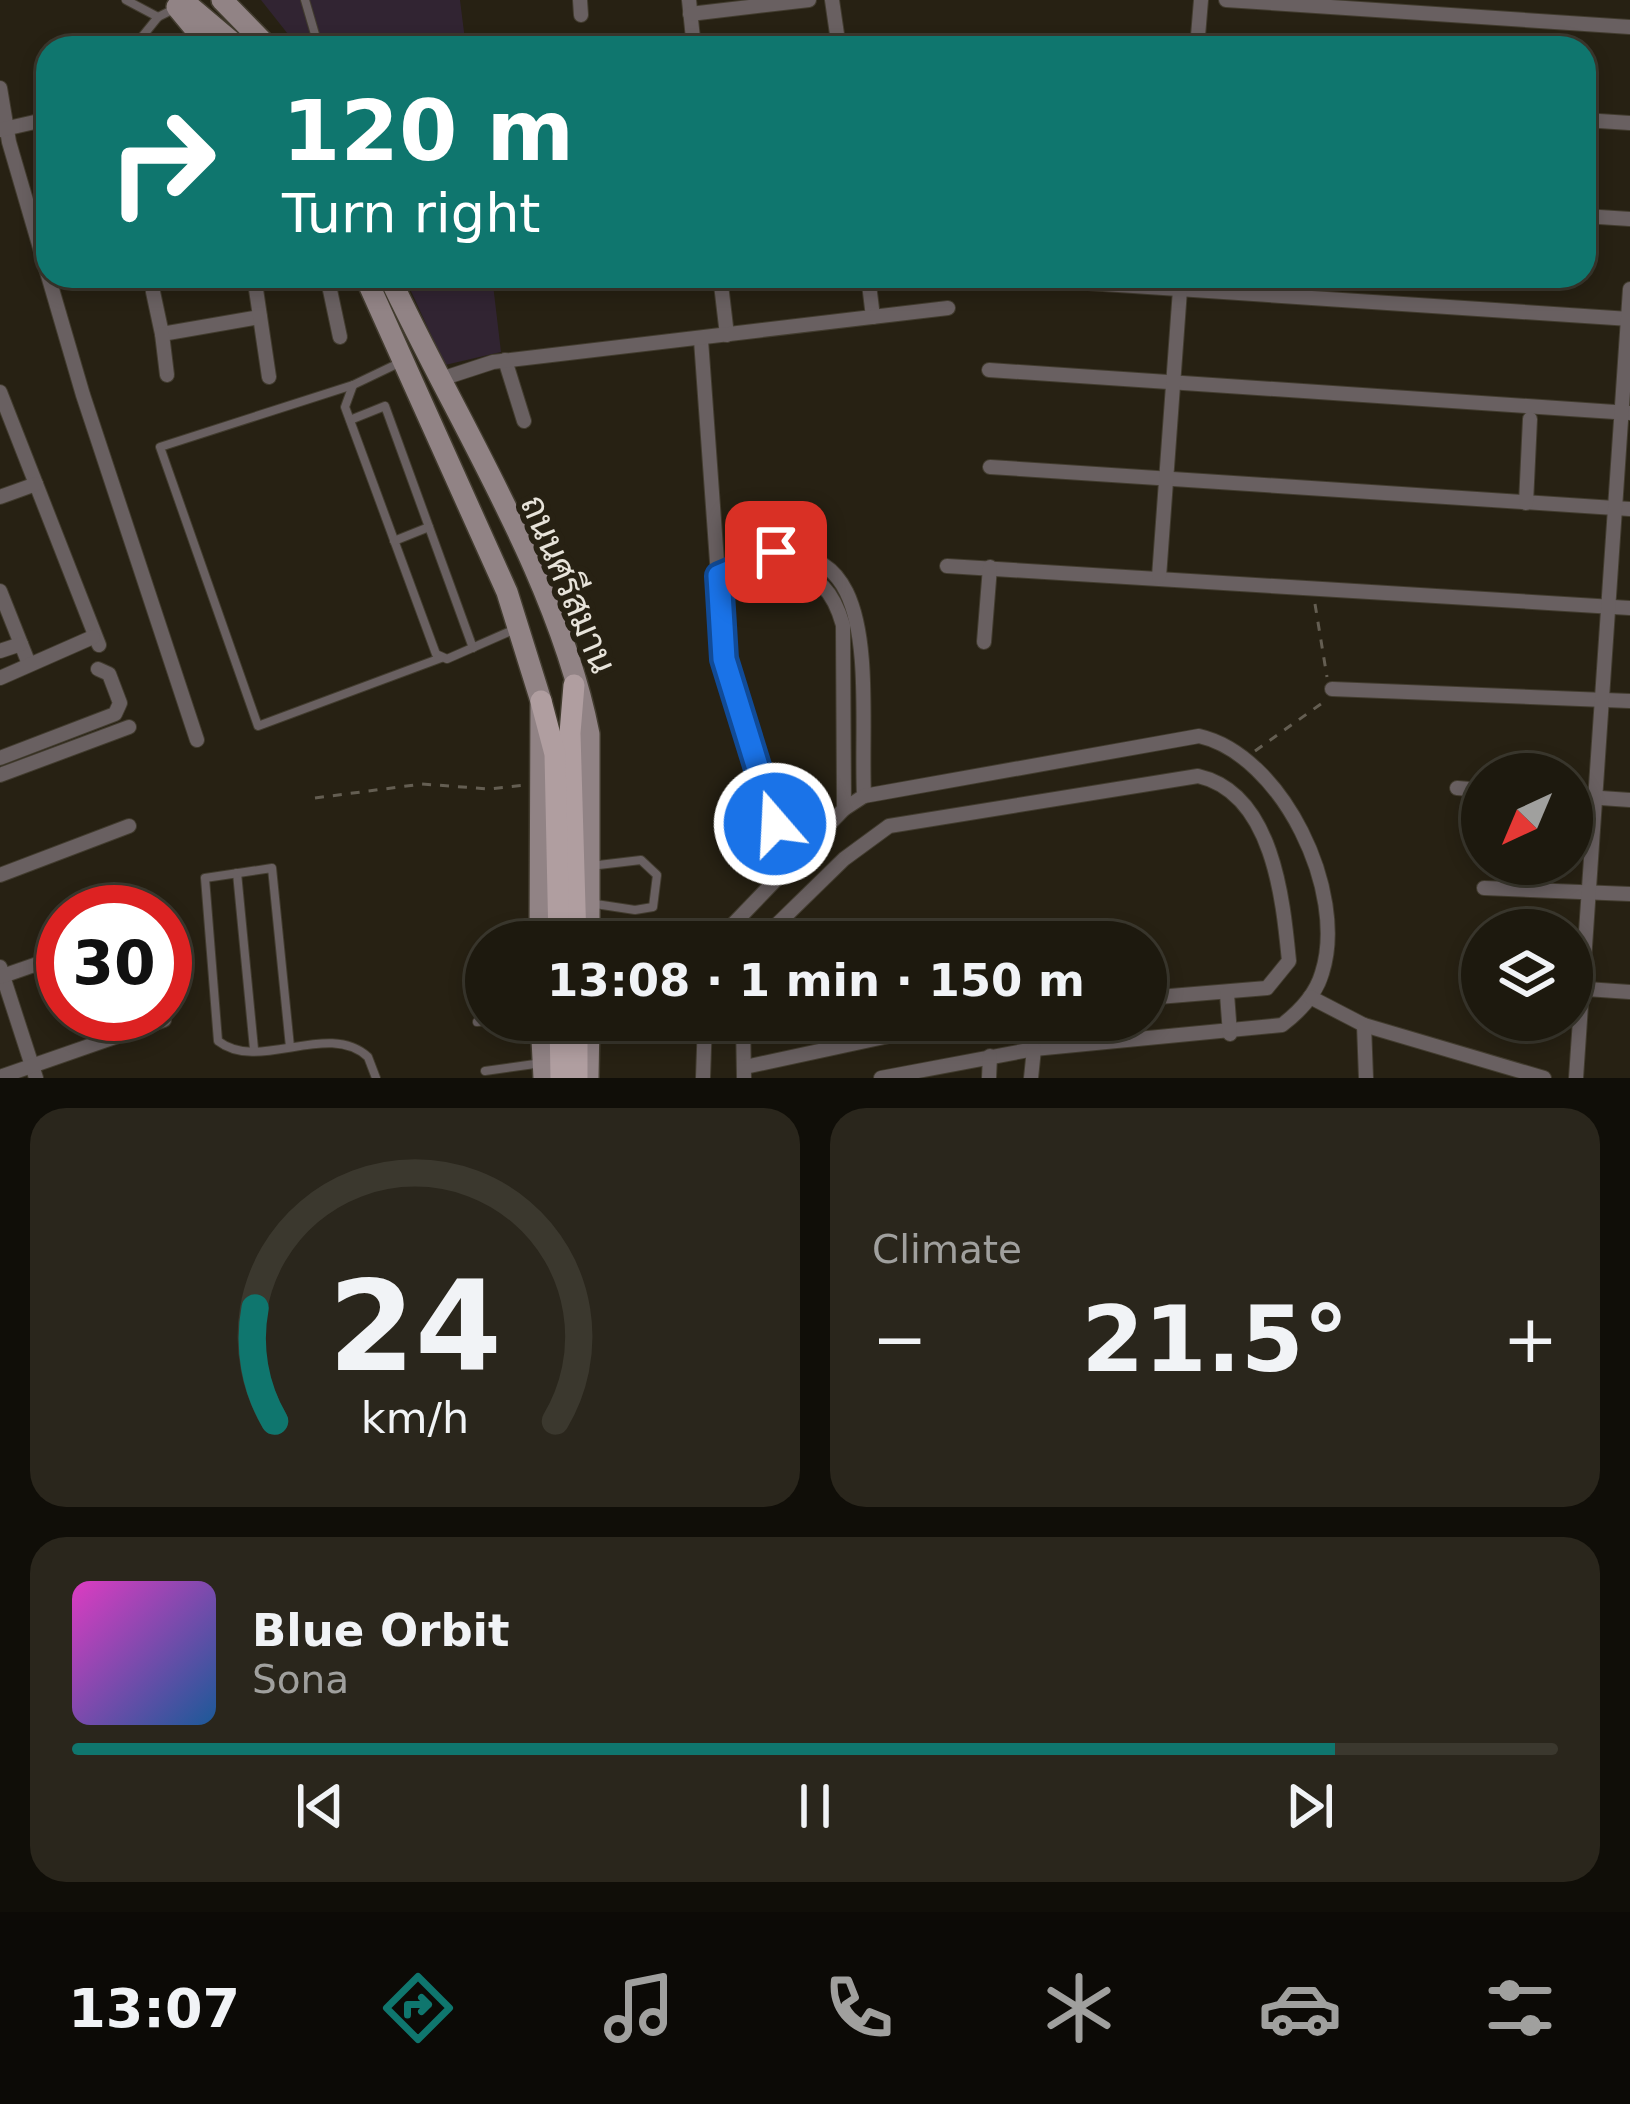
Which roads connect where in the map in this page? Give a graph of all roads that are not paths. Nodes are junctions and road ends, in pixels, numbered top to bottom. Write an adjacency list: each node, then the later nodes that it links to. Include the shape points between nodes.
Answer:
1 (126, 0): 9 (lane)
2 (222, 0): 15 (main road)
3 (245, 0): 16 (main road)
4 (305, 0): 17 (lane)
5 (809, 0): 10 (street)
6 (832, 0): 18 (street)
7 (1201, 0): 19 (street)
8 (1226, 0): 11 (street)
9 (172, 6): 12 (lane); 13 (main road); 14 (main road)
10 (689, 7)
11 (1630, 27)
12 (144, 36)
13 (200, 36)
14 (220, 36)
15 (260, 36)
16 (265, 36)
17 (316, 36)
18 (837, 36)
19 (1198, 36)
20 (0, 88): 24 (street)
21 (1596, 121): 23 (street)
22 (36, 122): 24 (street)
23 (1630, 123)
24 (3, 130): 27 (street)
25 (1596, 217): 26 (street)
26 (1630, 219)
27 (36, 241)
28 (50, 288): 93 (street)
29 (154, 288): 43 (street)
30 (256, 288): 40 (street)
31 (330, 288): 45 (street)
32 (371, 288): 47 (main road, ถนนศรีสมาน)
33 (395, 288): 52 (main road, ถนนศรีสมาน)
34 (721, 288): 44 (street)
35 (869, 288): 41 (street)
36 (1180, 288): 53 (street)
37 (1242, 288): 42 (street)
38 (1630, 289): 42 (street)
39 (948, 308): 41 (street)
40 (260, 317): 43 (street); 51 (street)
41 (873, 317): 44 (street)
42 (1629, 319): 56 (street)
43 (162, 334): 50 (street)
44 (727, 335): 46 (street)
45 (340, 337)
46 (701, 340): 48 (street); 70 (street)
47 (404, 360): 54 (lane); 77 (main road, ถนนศรีสมาน)
48 (506, 360): 52 (street); 59 (street)
49 (989, 370): 53 (street)
50 (167, 375)
51 (269, 377)
52 (437, 380): 87 (main road, ถนนศรีสมาน, via 539,580)
53 (1173, 382): 56 (street); 61 (street)
54 (353, 385): 58 (lane, via 345,400); 83 (lane, via 160,447 258,726)
55 (0, 392): 62 (street)
56 (1626, 412): 65 (street)
57 (1530, 419): 64 (street)
58 (350, 420): 66 (lane, via 385,406); 67 (lane)
59 (524, 421)
60 (990, 467): 61 (street)
61 (1166, 478): 64 (street); 71 (street)
62 (36, 484): 63 (street); 84 (street, via 96,641)
63 (0, 497)
64 (1526, 503): 65 (street)
65 (1623, 509): 74 (street)
66 (429, 527): 67 (lane); 81 (lane)
67 (394, 541): 83 (lane)
68 (947, 566): 69 (street)
69 (990, 567): 71 (street); 79 (street)
70 (719, 576): 73 (street); 78 (street, via 776,552 828,564 848,588)
71 (1159, 578): 74 (street)
72 (0, 591): 76 (street)
73 (720, 594): 78 (street, via 758,578 807,574 836,601); 103 (street, via 724,659)
74 (1608, 606): 75 (street); 89 (street)
75 (1630, 608)
76 (6, 625): 80 (street)
77 (520, 627): 81 (lane); 90 (main road, ถนนศรีสมาน)
78 (850, 642): 98 (street); 101 (street)
79 (985, 642)
80 (21, 644): 82 (street); 84 (street)
81 (473, 648): 83 (lane)
82 (0, 651)
83 (441, 658)
84 (29, 664): 86 (street)
85 (98, 669): 94 (street, via 115,688 115,714)
86 (0, 677)
87 (574, 685): 104 (main road, ถนนศรีสมาน, via 589,734); 114 (main road)
88 (1332, 689): 89 (street)
89 (1602, 700): 91 (street); 99 (street)
90 (541, 701): 112 (main road, ถนนศรีสมาน); 113 (main road, via 556,754)
91 (1630, 701)
92 (129, 727): 95 (street)
93 (197, 740)
94 (0, 758)
95 (0, 775)
96 (1457, 788): 97 (street)
97 (1461, 788)
98 (864, 796): 101 (street); 124 (street, via 1199,736 1248,756 1297,819 1322,892 1325,962)
99 (1595, 797): 100 (street); 108 (street)
100 (1630, 800)
101 (844, 808): 103 (street)
102 (129, 826): 106 (street)
103 (789, 865): 116 (street)
104 (589, 866): 110 (main road, ถนนศรีสมาน); 110 (lane, via 641,860 658,886 653,907)
105 (237, 873): 136 (lane, via 272,868); 137 (lane); 137 (lane, via 205,878 218,1041)
106 (0, 874)
107 (1484, 887): 108 (street)
108 (1589, 892): 109 (street); 111 (street)
109 (1630, 894)
110 (589, 903): 115 (main road, ถนนศรีสมาน)
111 (1587, 909)
112 (540, 921)
113 (560, 921)
114 (575, 921)
115 (589, 921)
116 (736, 921)
117 (781, 921): 122 (street, via 890,826 1198,776 1227,787 1252,821 1282,892 1286,970 1267,988)
118 (36, 963): 119 (street)
119 (1, 974): 141 (street)
120 (1593, 989): 121 (street)
121 (1630, 992)
122 (1227, 994): 123 (street); 126 (street)
123 (1167, 997)
124 (1310, 997): 125 (street); 126 (street, via 1282,1025)
125 (1364, 1025): 152 (street); 153 (street)
126 (1230, 1034): 138 (street)
127 (112, 1041): 141 (street)
128 (544, 1041): 143 (main road)
129 (556, 1041): 143 (main road)
130 (577, 1041): 146 (main road)
131 (589, 1041): 147 (main road)
132 (704, 1041): 148 (street)
133 (743, 1041): 142 (street)
134 (875, 1041): 142 (street)
135 (1576, 1041): 154 (street)
136 (290, 1047): 137 (lane); 145 (lane, via 359,1048)
137 (254, 1049)
138 (1034, 1049): 139 (street); 151 (street)
139 (990, 1056): 149 (street); 150 (street)
140 (485, 1071): 143 (lane)
141 (34, 1072): 144 (street)
142 (744, 1072)
143 (549, 1073)
144 (0, 1077)
145 (376, 1078)
146 (577, 1078)
147 (588, 1078)
148 (703, 1078)
149 (881, 1078)
150 (989, 1078)
151 (1031, 1078)
152 (1366, 1078)
153 (1544, 1078)
154 (1576, 1078)

